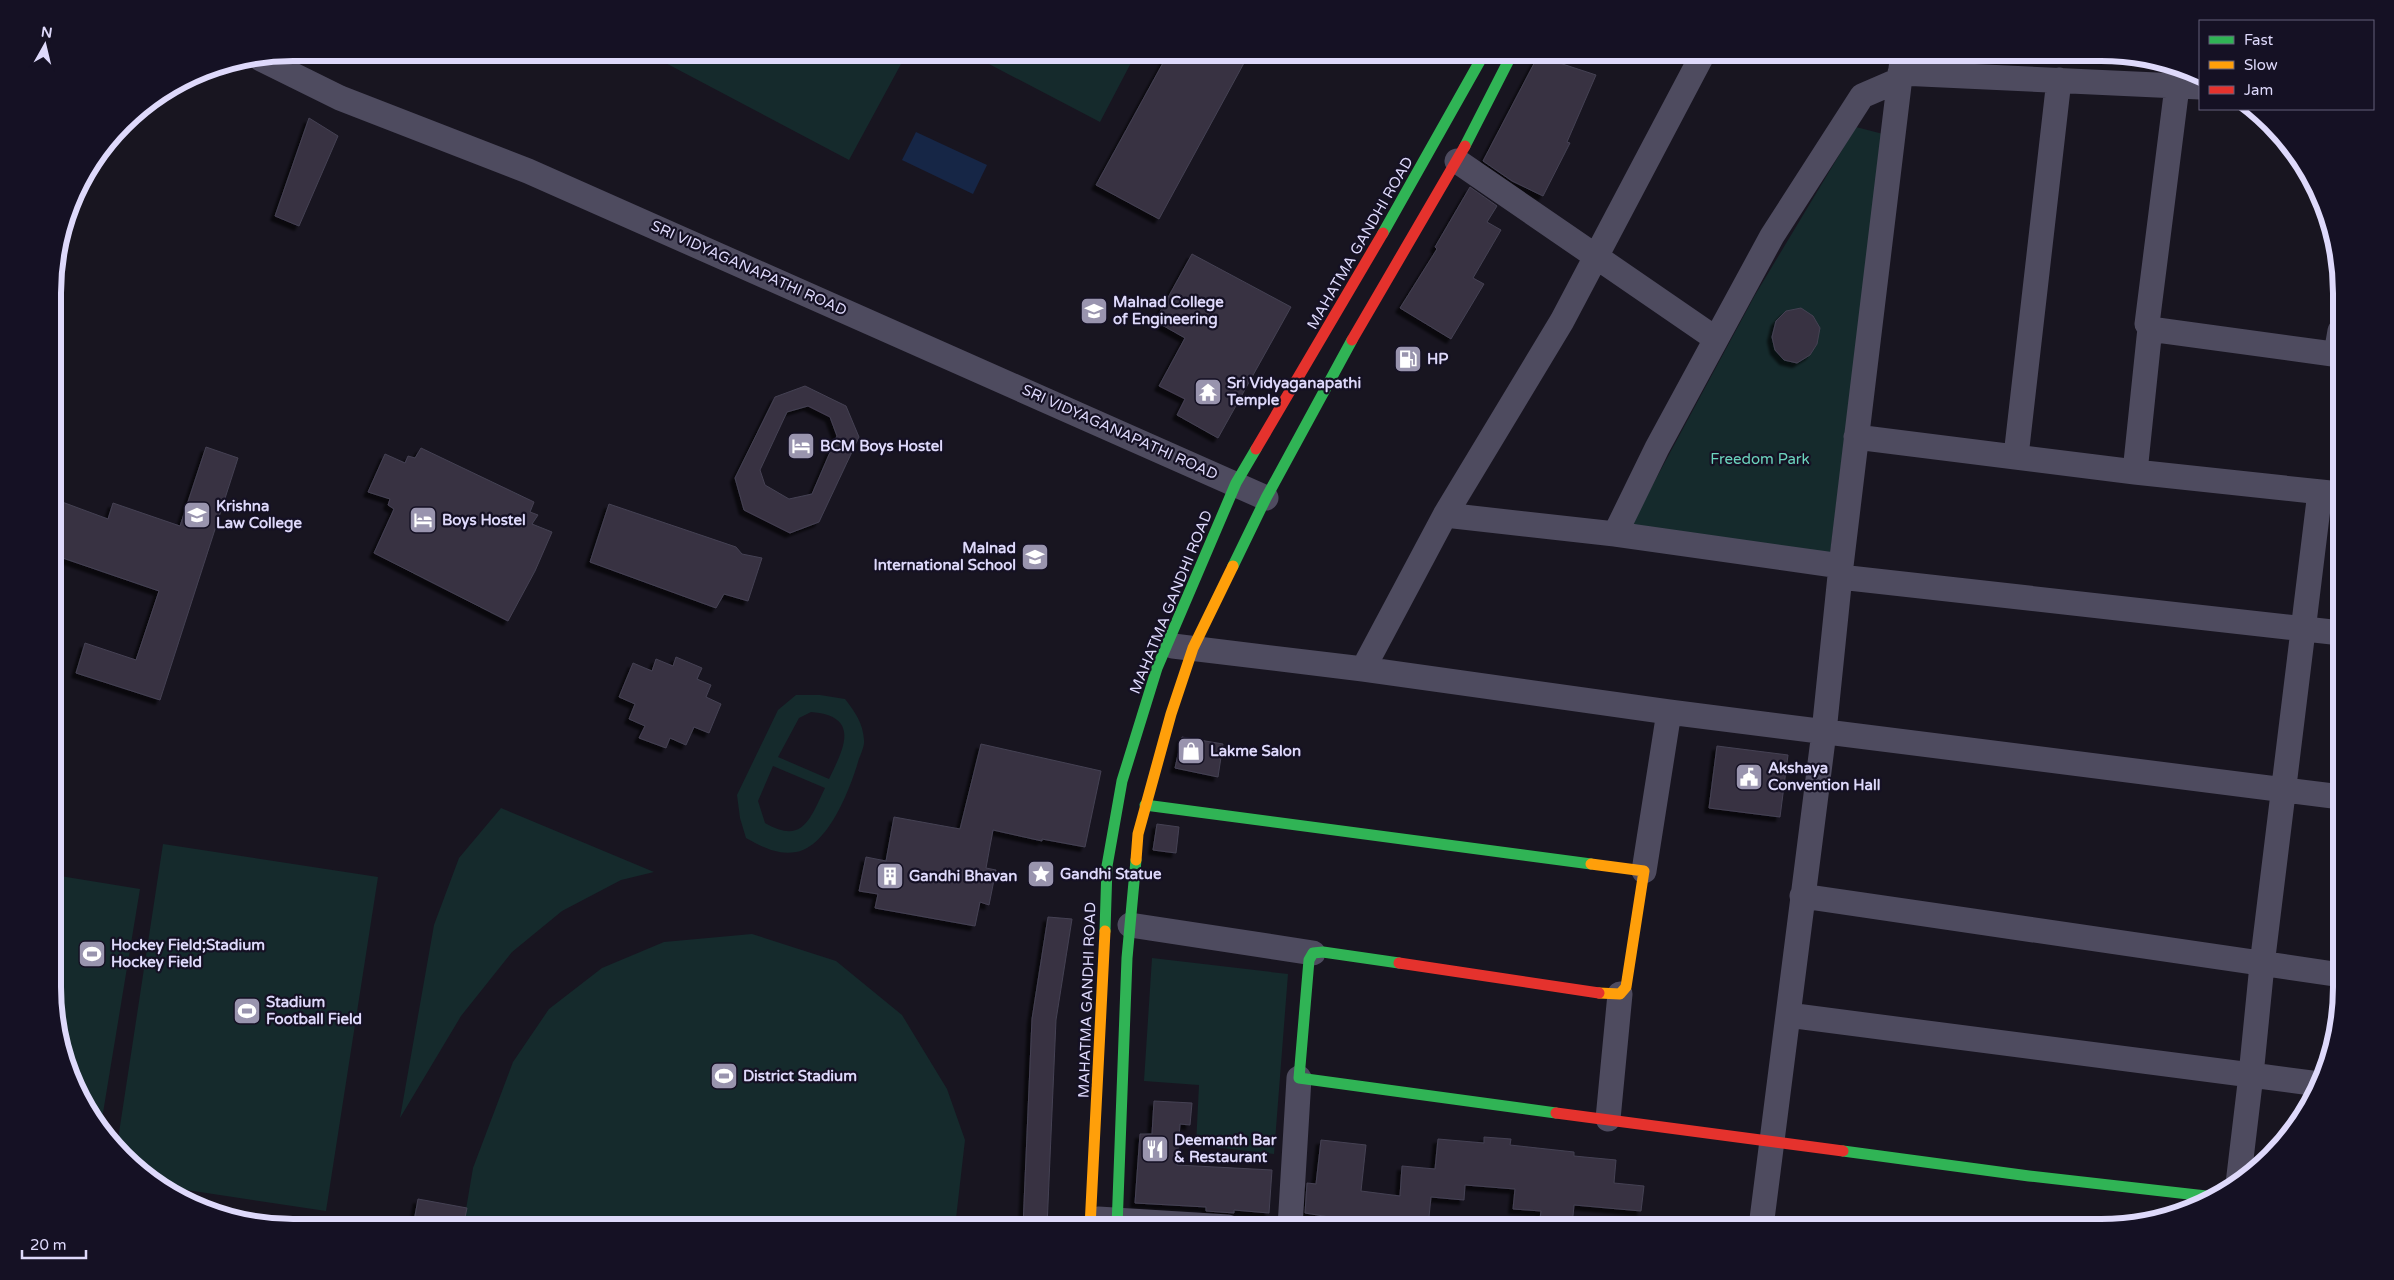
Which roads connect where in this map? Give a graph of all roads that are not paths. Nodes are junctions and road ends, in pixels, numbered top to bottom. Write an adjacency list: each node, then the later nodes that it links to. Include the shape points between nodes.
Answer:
1 (1480, 61): 16 (street, MAHATMA GANDHI ROAD, via 1333,321)
2 (1508, 61): 8 (street)
3 (1699, 61): 9 (street)
4 (268, 63): 16 (street, SRI VIDYAGANAPATHI ROAD, via 340,98 528,171)
5 (1901, 68): 6 (street); 11 (street, via 1862,96 1772,236); 13 (street)
6 (2059, 80): 7 (street); 14 (street)
7 (2185, 81): 10 (street, via 2147,324)
8 (1457, 161): 9 (street); 18 (street, via 1335,369)
9 (1596, 256): 11 (street); 19 (street, via 1562,321)
10 (2150, 328): 12 (street); 15 (street)
11 (1716, 339): 20 (street)
12 (2333, 346)
13 (1856, 437): 14 (street); 21 (street)
14 (2016, 456): 15 (street)
15 (2135, 472): 17 (street)
16 (1236, 483): 18 (street, SRI VIDYAGANAPATHI ROAD); 24 (street, MAHATMA GANDHI ROAD)
17 (2330, 493): 22 (street)
18 (1266, 498): 25 (street)
19 (1445, 515): 20 (street); 26 (street)
20 (1615, 534): 21 (street)
21 (1840, 571): 22 (street); 28 (street)
22 (2304, 628): 23 (street); 29 (street)
23 (2333, 633)
24 (1167, 645): 25 (street); 47 (street, MAHATMA GANDHI ROAD, via 1122,781 1107,866)
25 (1193, 648): 26 (street); 31 (street)
26 (1363, 669): 27 (street)
27 (1669, 712): 28 (street); 32 (street)
28 (1824, 732): 29 (street); 33 (street)
29 (2283, 788): 30 (street); 36 (street)
30 (2333, 796)
31 (1145, 805): 32 (street); 34 (street, via 1138,834)
32 (1644, 871): 38 (street, via 1626,987)
33 (1802, 896): 36 (street); 39 (street)
34 (1130, 925): 35 (street); 48 (street)
35 (1313, 952): 38 (street); 41 (street, via 1309,960)
36 (2262, 964): 37 (street); 40 (street)
37 (2333, 974)
38 (1620, 994): 43 (street)
39 (1788, 1014): 40 (street); 44 (street)
40 (2251, 1075): 42 (street); 45 (street)
41 (1299, 1078): 43 (street); 49 (street)
42 (2312, 1083)
43 (1608, 1119): 44 (street)
44 (1770, 1140): 46 (street, via 2029,1176); 50 (street)
45 (2239, 1173)
46 (2203, 1196)
47 (1090, 1219)
48 (1117, 1219)
49 (1290, 1219)
50 (1762, 1219)

